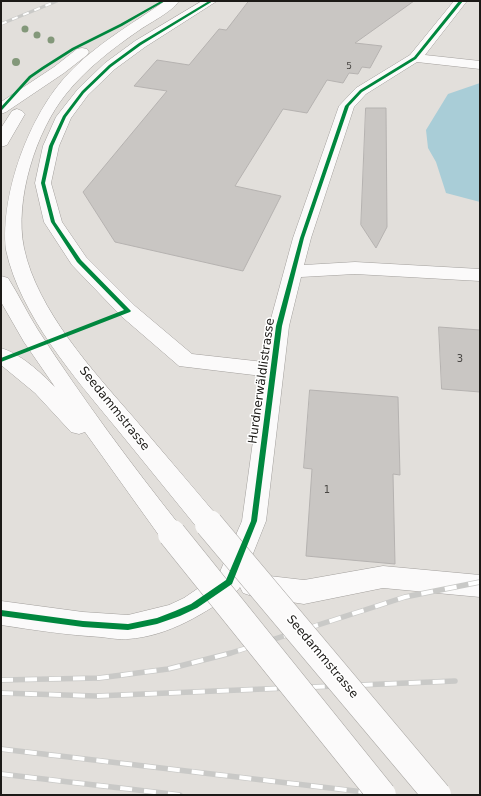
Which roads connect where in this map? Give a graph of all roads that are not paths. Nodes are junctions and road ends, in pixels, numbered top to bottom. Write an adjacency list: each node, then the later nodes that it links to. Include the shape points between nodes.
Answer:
1 (163, 1): 7 (main road, via 121,25)
2 (173, 1): 20 (main road, Seedammstrasse, bridge, via 114,40 91,59 51,104 32,139 20,170 14,211 15,252 33,296 64,346 92,384)
3 (211, 1): 14 (main road, via 134,48 110,66 83,92 64,117 51,146 43,183 53,222 78,261 128,311 186,361)
4 (461, 1): 5 (main road, Hurdnerwäldlistrasse)
5 (415, 58): 6 (main road); 10 (main road, Hurdnerwäldlistrasse, via 361,91 347,106 308,218)
6 (480, 65)
7 (59, 70): 8 (main road); 9 (main road, via 43,84 18,114)
8 (1, 109)
9 (1, 142)
10 (293, 272): 11 (main road, via 355,268); 14 (main road, Hurdnerwäldlistrasse, via 279,326)
11 (480, 276)
12 (1, 282): 15 (main road, via 40,352)
13 (1, 355): 15 (main road, via 49,393)
14 (274, 370): 16 (main road, Hurdnerwäldlistrasse, via 254,521)
15 (132, 483): 19 (main road, bridge)
16 (229, 582): 17 (main road, via 304,592 383,577); 18 (main road, via 194,606 177,614 128,627)
17 (480, 586)
18 (1, 613)
19 (382, 795)
20 (437, 795)

